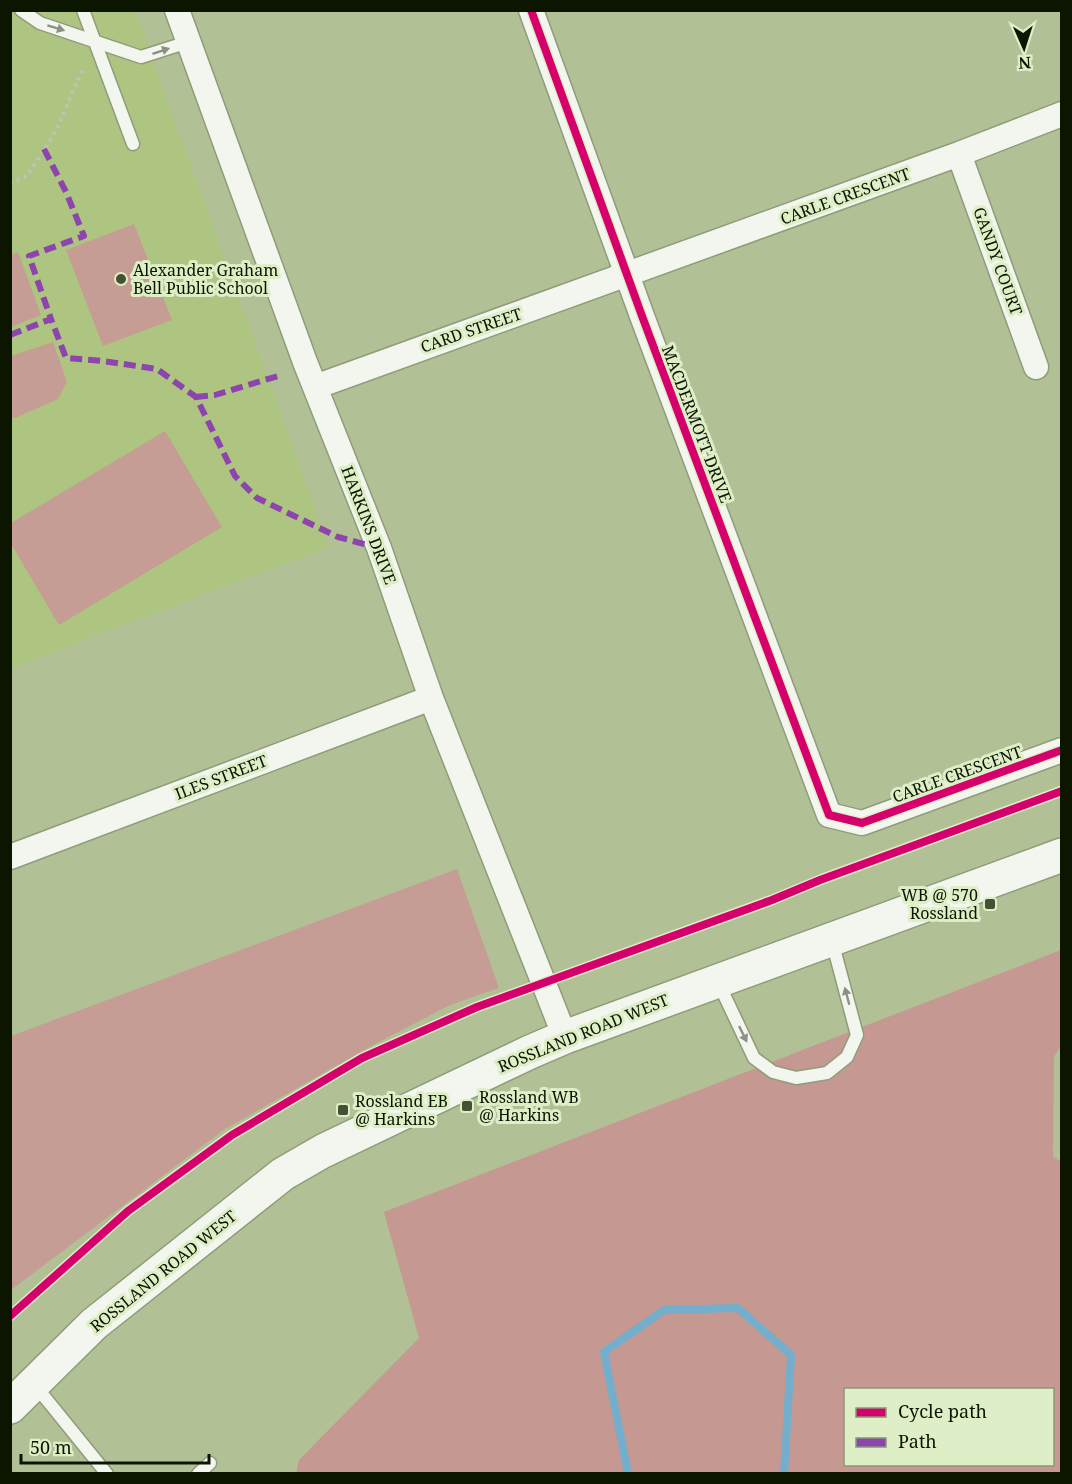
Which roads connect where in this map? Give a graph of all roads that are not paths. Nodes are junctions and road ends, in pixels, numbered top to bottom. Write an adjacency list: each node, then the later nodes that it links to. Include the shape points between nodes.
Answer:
1 (21, 10): 5 (lane, one-way to 5, via 40,24)
2 (83, 10): 5 (lane)
3 (177, 10): 6 (street, HARKINS DRIVE)
4 (531, 10): 10 (street, MACDERMOTT DRIVE)
5 (94, 40): 6 (lane, one-way to 6, via 141,57); 8 (lane)
6 (188, 42): 12 (street, HARKINS DRIVE)
7 (1062, 114): 9 (street, CARLE CRESCENT)
8 (133, 144)
9 (959, 154): 10 (street, CARLE CRESCENT); 11 (street, GANDY COURT)
10 (628, 275): 12 (street, CARD STREET); 15 (street, MACDERMOTT DRIVE, via 829,815)
11 (1036, 367)
12 (315, 387): 13 (street, HARKINS DRIVE, via 379,548)
13 (431, 698): 17 (street, ILES STREET); 20 (street, HARKINS DRIVE)
14 (1062, 750): 15 (street, CARLE CRESCENT)
15 (862, 823)
16 (1062, 855): 18 (main road, ROSSLAND ROAD WEST)
17 (10, 857)
18 (832, 939): 19 (main road, ROSSLAND ROAD WEST); 19 (lane, one-way to 18, via 754,1058 773,1072 796,1078 827,1073 847,1057 857,1035)
19 (717, 981): 20 (main road, ROSSLAND ROAD WEST)
20 (565, 1037): 21 (main road, ROSSLAND ROAD WEST, via 323,1151 283,1174 94,1324)
21 (34, 1383): 22 (main road, ROSSLAND ROAD WEST); 24 (lane)
22 (10, 1407)
23 (210, 1463): 25 (lane)
24 (106, 1473)
25 (198, 1473)

